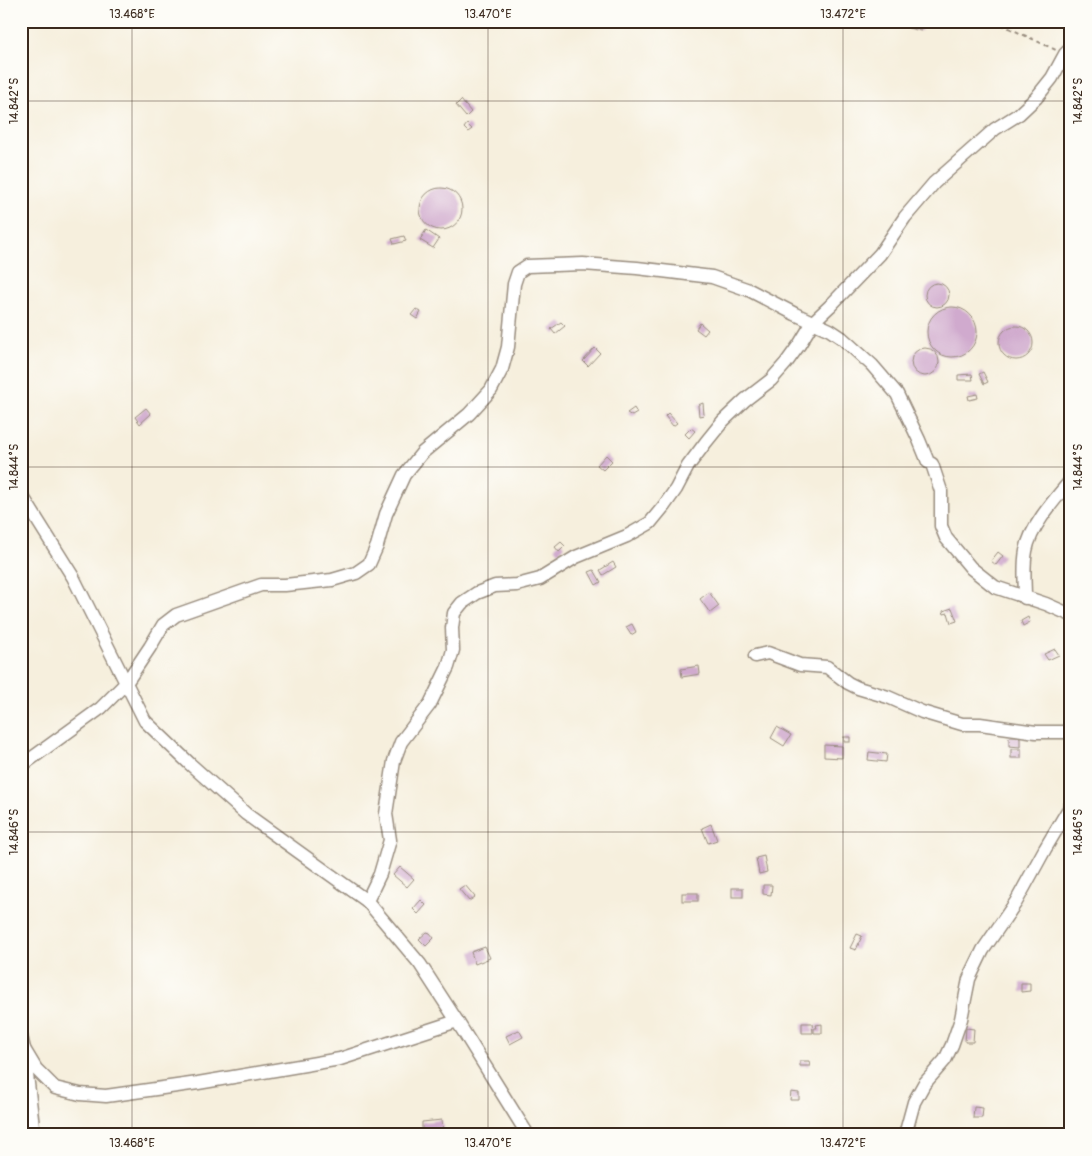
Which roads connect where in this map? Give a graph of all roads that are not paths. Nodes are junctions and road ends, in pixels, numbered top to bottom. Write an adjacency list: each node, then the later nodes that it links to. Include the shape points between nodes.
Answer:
1 (1068, 51): 2 (street, via 1036,98 934,183 880,254)
2 (813, 322): 5 (street, via 842,338 897,394 928,462 932,464 941,491 941,526 946,538 971,568 995,587); 8 (street, via 749,290 712,277 583,264 527,266 518,272 514,284 508,347 502,369 491,390 404,475 369,564 356,573 332,580 261,586 176,614 163,625); 12 (street, via 781,369 745,400 706,442 650,523 540,578 517,586 495,586 476,593 454,613 453,650 448,667 430,704 401,742 394,761 386,814 390,840 380,874)
3 (1071, 480): 5 (street, via 1030,536 1024,573)
4 (21, 494): 8 (street, via 72,577)
5 (1025, 598): 6 (street)
6 (1071, 615)
7 (755, 656): 9 (street, via 768,653 800,665 827,667 858,688 962,724 1036,732)
8 (126, 683): 10 (street, via 101,708); 12 (street, via 145,721 190,764 246,814)
9 (1071, 732)
10 (21, 766)
11 (1071, 805): 17 (street, via 1016,902 983,950 969,979 952,1045 914,1102)
12 (367, 901): 13 (street, via 420,964)
13 (458, 1021): 14 (street, via 340,1059 106,1096 55,1088 36,1069); 16 (street)
14 (23, 1042): 15 (street)
15 (34, 1135)
16 (528, 1135)
17 (905, 1135)

